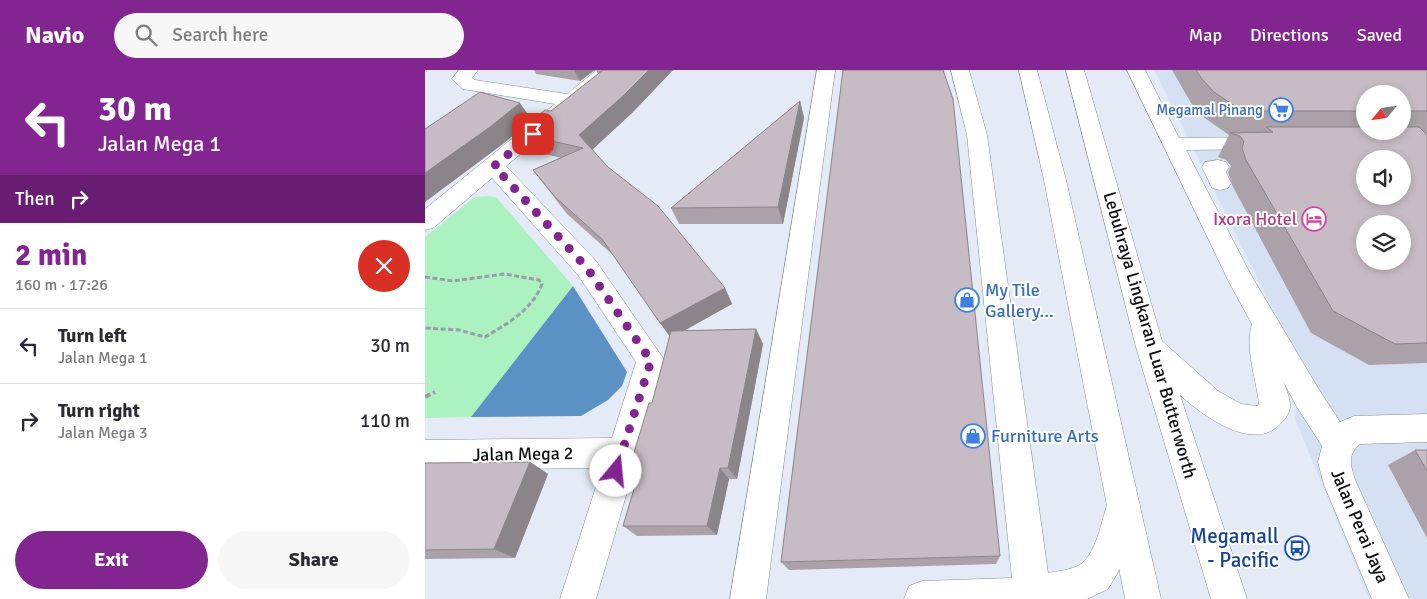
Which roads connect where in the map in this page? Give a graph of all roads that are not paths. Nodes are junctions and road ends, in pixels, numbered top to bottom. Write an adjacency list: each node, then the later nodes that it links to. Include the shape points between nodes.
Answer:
1 (469, 70): 9 (main road, via 461,79 470,85)
2 (608, 70): 9 (main road)
3 (826, 70): 23 (main road)
4 (960, 70): 25 (main road, via 977,135)
5 (1016, 70): 13 (main road)
6 (1028, 70): 13 (main road)
7 (1075, 70): 16 (main road, Lebuhraya Lingkaran Luar Butterworth)
8 (1136, 70): 11 (main road, Jalan Perai Jaya)
9 (573, 101): 12 (main road)
10 (1279, 143): 11 (main road)
11 (1172, 144): 15 (main road, Jalan Perai Jaya)
12 (494, 166): 14 (main road); 19 (main road, via 587,268 651,361)
13 (1055, 180): 21 (main road)
14 (425, 222)
15 (1265, 324): 16 (main road, via 1265,368 1275,408 1265,418 1247,420 1224,410 1196,390); 18 (main road, Jalan Perai Jaya)
16 (1150, 347): 27 (main road, Lebuhraya Lingkaran Luar Butterworth)
17 (1427, 428): 18 (main road, via 1354,430)
18 (1338, 443): 28 (main road, Jalan Perai Jaya, via 1334,462 1340,485)
19 (621, 454): 20 (main road, Jalan Mega 2); 22 (main road)
20 (425, 455)
21 (1123, 505): 25 (main road, via 1105,561 1096,575 1083,585); 26 (main road)
22 (578, 599)
23 (748, 599)
24 (922, 599): 25 (main road)
25 (1033, 599)
26 (1143, 599)
27 (1229, 599)
28 (1391, 599)

